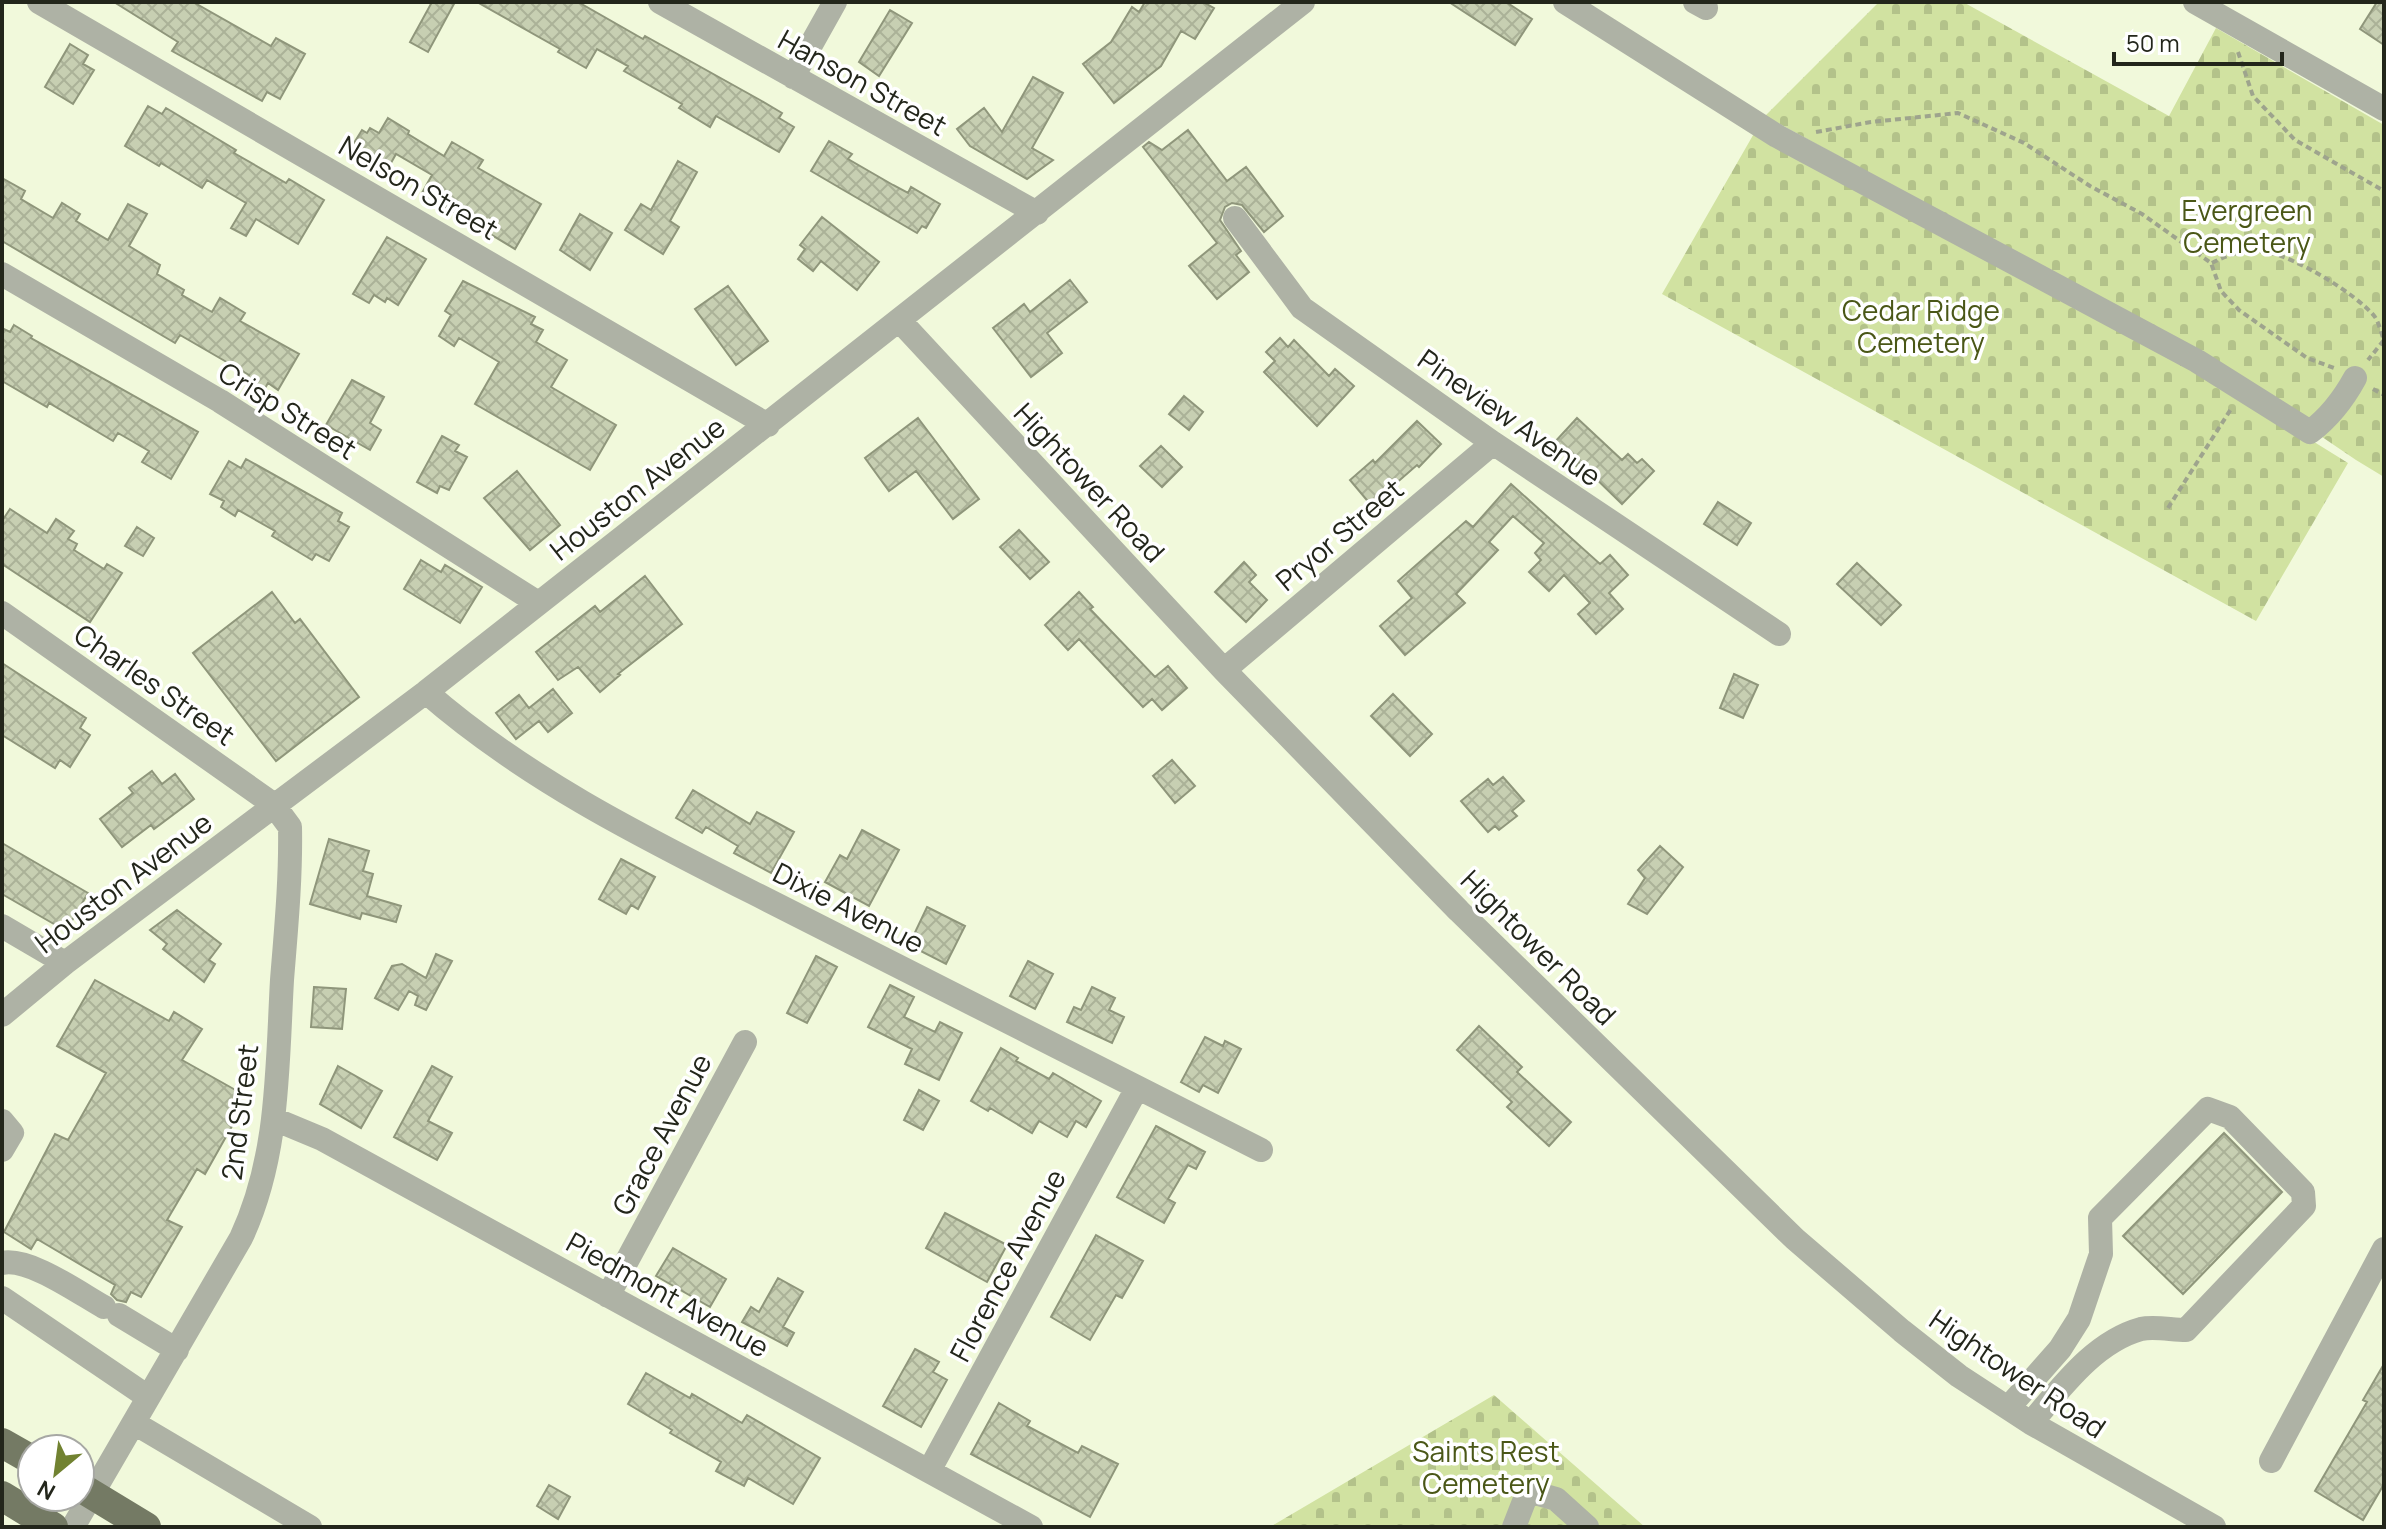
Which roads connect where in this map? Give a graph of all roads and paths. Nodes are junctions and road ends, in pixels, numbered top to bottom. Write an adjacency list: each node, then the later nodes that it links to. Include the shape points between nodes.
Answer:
1 (39, 2): 20 (street, Nelson Street)
2 (660, 2): 8 (street, Hanson Street)
3 (835, 2): 8 (street)
4 (1303, 2): 12 (street, Houston Avenue)
5 (1565, 2): 10 (street)
6 (2195, 2): 7 (street)
7 (2232, 24): 9 (street); 11 (path, via 2253,96 2295,140)
8 (793, 77): 12 (street, Hanson Street)
9 (2383, 105)
10 (1784, 140): 14 (path, via 1821,130 1958,113 2024,143); 19 (street)
11 (2384, 191)
12 (1037, 213): 16 (street, Houston Avenue)
13 (1235, 218): 21 (street, Pineview Avenue, via 1302,308)
14 (2211, 263): 17 (path, via 2234,252 2266,252 2296,262 2363,306 2376,318); 18 (path, via 2221,291 2239,310 2307,358)
15 (2, 274): 23 (street, Crisp Street, via 220,401)
16 (899, 320): 20 (street, Houston Avenue); 26 (street, Hightower Road)
17 (2384, 340)
18 (2355, 378): 19 (street, via 2327,420 2310,432)
19 (2243, 390): 22 (path)
20 (768, 425): 23 (street, Houston Avenue)
21 (1493, 443): 25 (street, Pineview Avenue); 26 (street, Pryor Street)
22 (2168, 508)
23 (538, 603): 27 (street, Houston Avenue)
24 (2, 613): 28 (street, Charles Street)
25 (1779, 634)
26 (1224, 670): 44 (street, Hightower Road, via 1470,922 1795,1239 1902,1331)
27 (426, 692): 28 (street, Houston Avenue); 33 (street, Dixie Avenue, via 521,766 639,834)
28 (273, 804): 30 (street, Houston Avenue); 34 (street, 2nd Street, via 290,827)
29 (2, 926): 30 (street)
30 (65, 963): 31 (street, Houston Avenue)
31 (2, 1015)
32 (745, 1042): 40 (street, Grace Avenue)
33 (1137, 1088): 37 (street, Dixie Avenue); 48 (street, Florence Avenue)
34 (274, 1119): 40 (street, Piedmont Avenue, via 322,1139); 42 (street, 2nd Street, via 255,1208)
35 (2, 1121): 36 (street, via 12,1133)
36 (2, 1150)
37 (1261, 1150)
38 (2384, 1249): 47 (street)
39 (2, 1263): 42 (street, via 27,1265)
40 (608, 1296): 48 (street, Piedmont Avenue)
41 (2, 1298): 43 (street)
42 (177, 1350): 43 (street, 2nd Street)
43 (148, 1397): 45 (street, 2nd Street)
44 (2008, 1408): 46 (street, Hightower Road); 46 (street, via 2079,1319 2101,1254 2100,1218 2208,1109 2230,1117 2303,1192 2304,1206 2186,1330 2142,1329 2097,1352)
45 (134, 1423): 49 (street, 2nd Street); 54 (street)
46 (2031, 1423): 58 (street, Hightower Road)
47 (2271, 1461)
48 (929, 1471): 55 (street, Piedmont Avenue)
49 (96, 1477)
50 (2, 1496): 52 (main road)
51 (96, 1497): 53 (main road)
52 (53, 1527)
53 (146, 1527)
54 (310, 1527)
55 (1031, 1527)
56 (1514, 1527): 57 (street, via 1528,1491 1556,1499)
57 (1587, 1527)
58 (2214, 1527)

